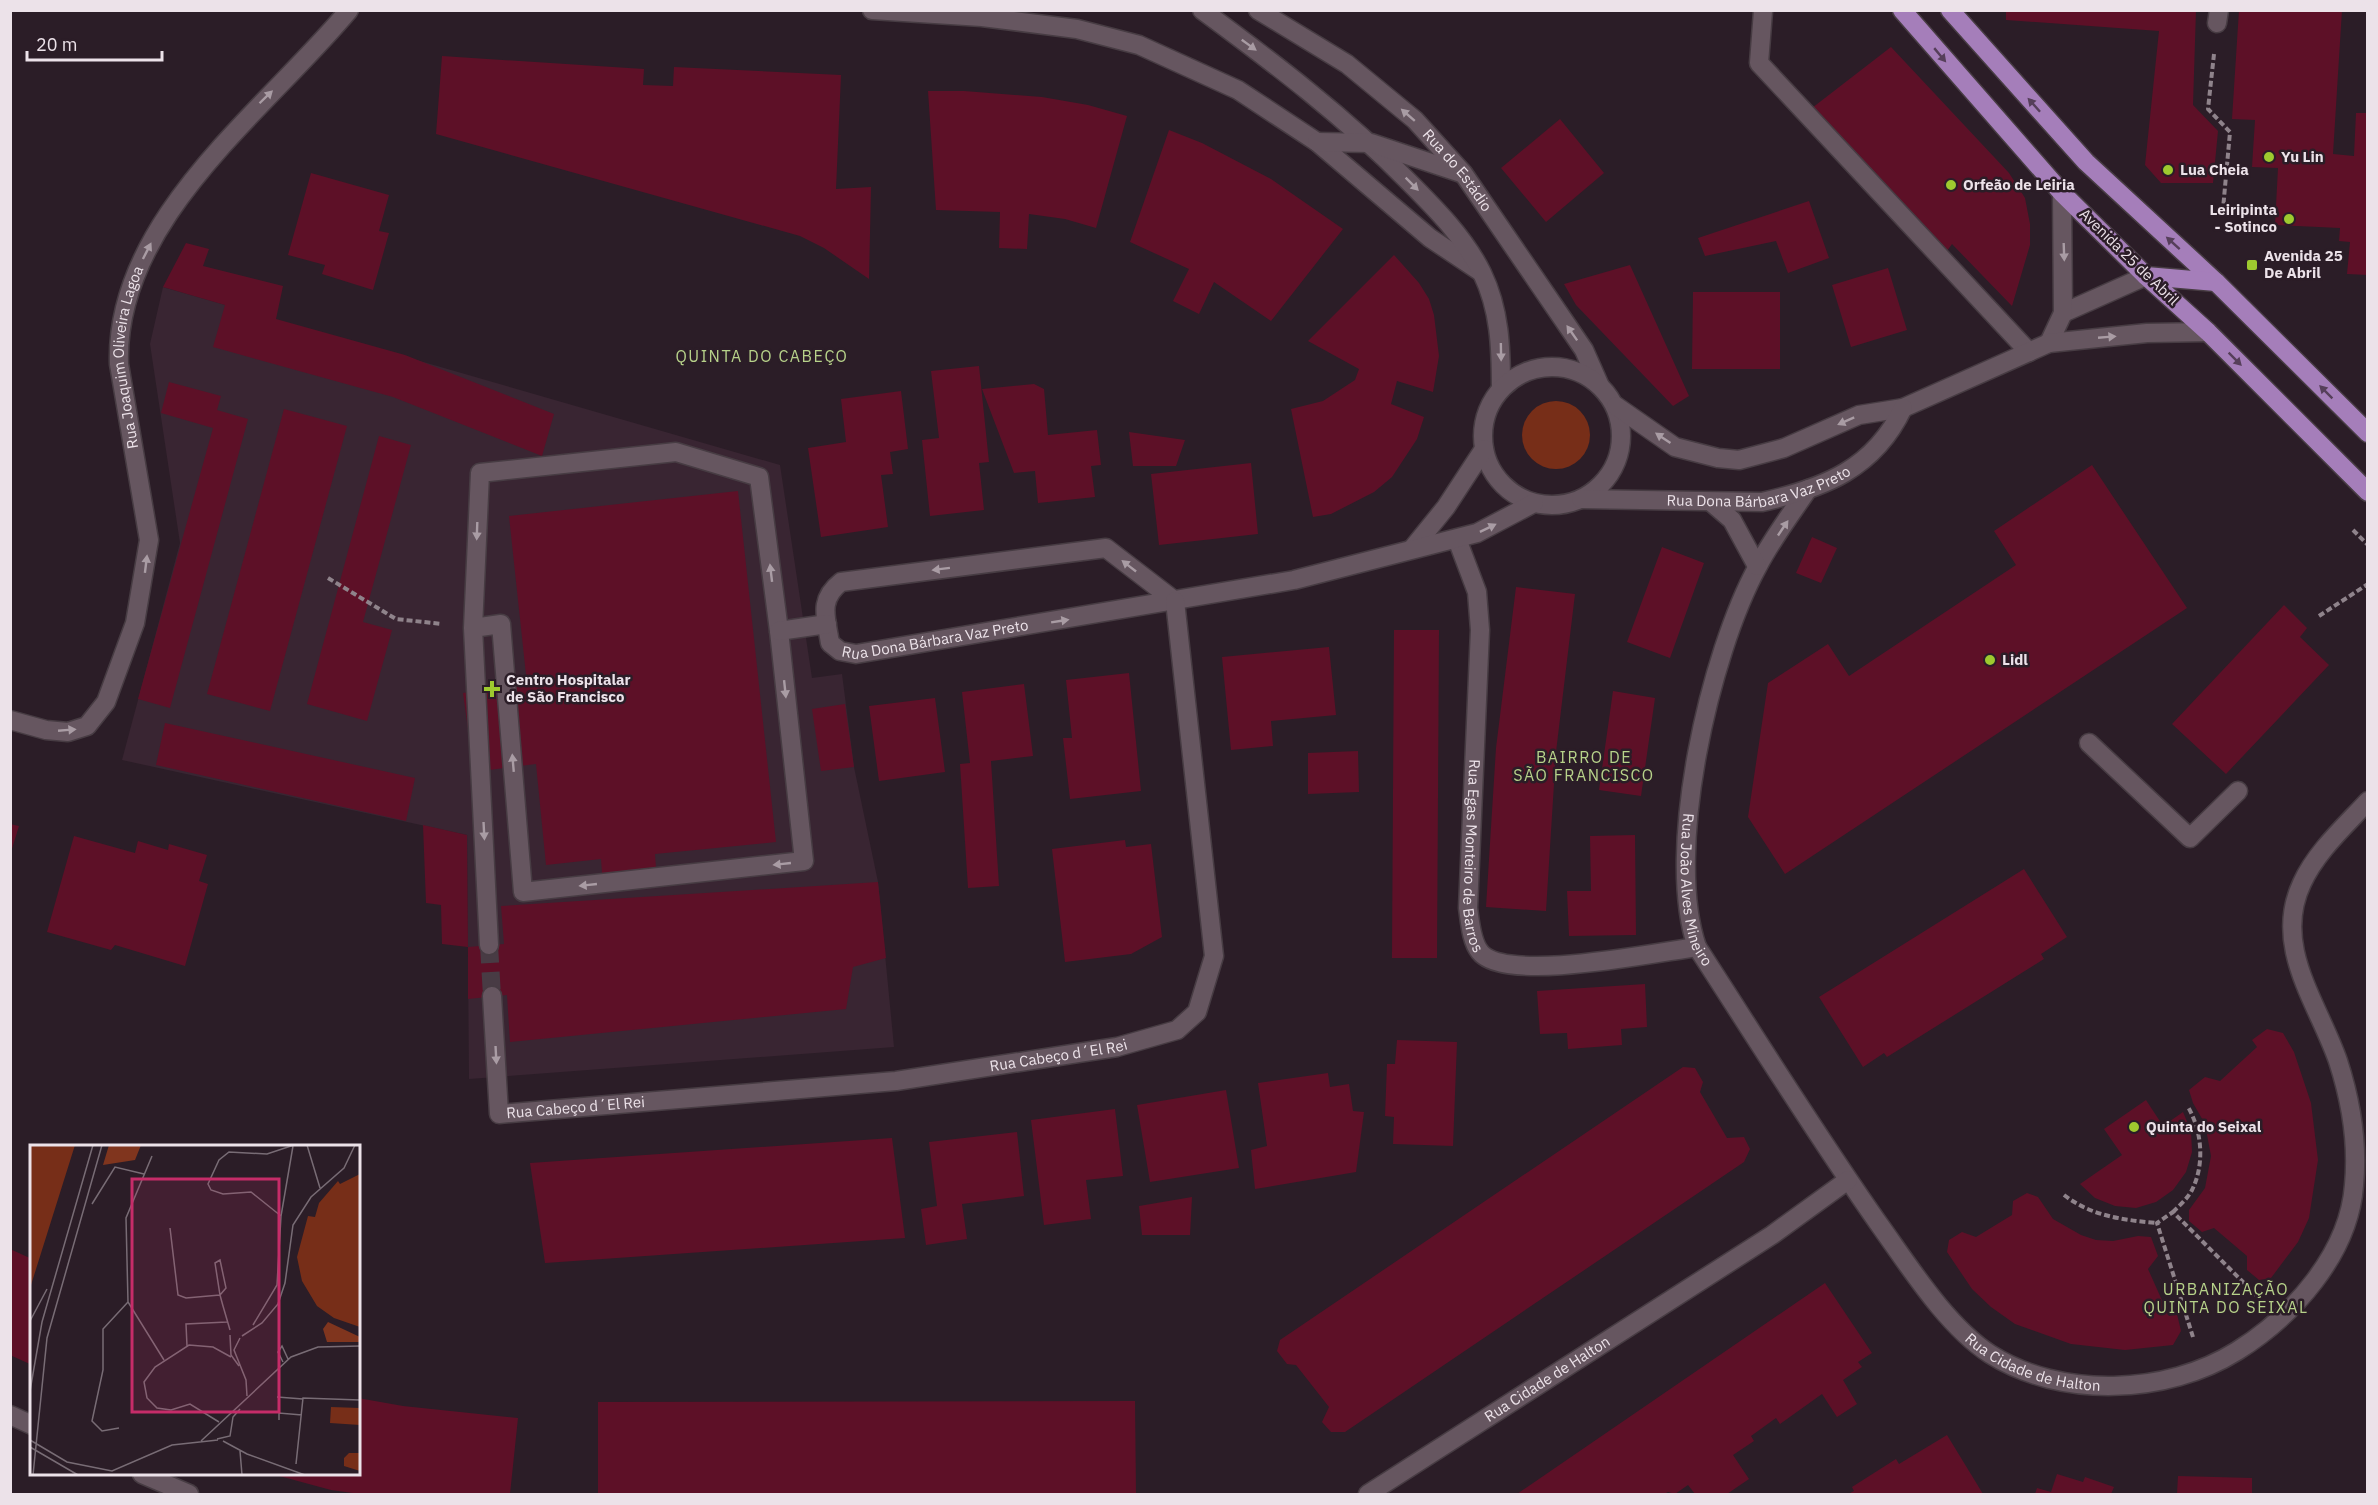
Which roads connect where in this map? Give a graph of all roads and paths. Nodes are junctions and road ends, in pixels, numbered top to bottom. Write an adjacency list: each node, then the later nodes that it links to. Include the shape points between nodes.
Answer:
1 (349, 10): 44 (street, Rua Joaquim Oliveira Lagoa, one-way to 1, via 68,732 87,726 106,702 135,623 149,540 119,364 118,342 130,285 163,220 252,111 316,50)
2 (872, 10): 9 (street, via 1077,28 1139,45 1238,90)
3 (1202, 10): 10 (street, one-way to 10, via 1280,67)
4 (1258, 10): 11 (street, Rua do Estádio, one-way to 4, via 1415,120 1347,64)
5 (1902, 10): 12 (main road, Avenida 25 de Abril, one-way to 12)
6 (1950, 10): 16 (main road, one-way to 6, via 2086,162)
7 (1763, 11): 20 (street, via 1759,63)
8 (2218, 17): 13 (path, via 2208,109 2230,132)
9 (1317, 142): 10 (street); 14 (street, via 1430,238)
10 (1371, 143): 11 (street); 14 (street, one-way to 14, via 1441,214)
11 (1462, 173): 21 (street, Rua do Estádio, one-way to 11, via 1584,350)
12 (2062, 193): 15 (main road, Avenida 25 de Abril); 17 (street, one-way to 17)
13 (2223, 209)
14 (1481, 272): 22 (street, one-way to 22, via 1501,335)
15 (2146, 276): 16 (main road); 17 (street); 18 (main road, Avenida 25 de Abril)
16 (2216, 282): 25 (main road, one-way to 16)
17 (2063, 313): 19 (street)
18 (2208, 332): 19 (street, Rua Dona Bárbara Vaz Preto, one-way to 18, via 2147,333); 28 (main road, Avenida 25 de Abril, one-way to 28)
19 (2049, 343): 20 (street, Rua Dona Bárbara Vaz Preto)
20 (2029, 352): 24 (street, Rua Dona Bárbara Vaz Preto)
21 (1599, 384): 22 (street, via 1581,372 1560,366 1518,374); 23 (street)
22 (1502, 388): 26 (street, via 1485,417)
23 (1616, 406): 24 (street, Rua Dona Bárbara Vaz Preto, one-way to 23, via 1859,415 1784,448 1738,460 1675,447); 29 (street, via 1622,427 1621,449 1613,470 1599,487)
24 (1903, 408): 27 (street, Rua Dona Bárbara Vaz Preto, via 1881,447 1861,463)
25 (2367, 433)
26 (1484, 449): 31 (street, via 1490,467 1502,483); 35 (street, via 1446,507)
27 (1808, 489): 30 (street, Rua Dona Bárbara Vaz Preto, via 1762,502); 36 (street, Rua João Alves Mineiro, one-way to 27)
28 (2367, 492)
29 (1581, 499): 30 (street, Rua Dona Bárbara Vaz Preto); 31 (street, via 1566,504)
30 (1711, 502): 36 (street, via 1732,520)
31 (1534, 503): 33 (street, Rua Dona Bárbara Vaz Preto, one-way to 31, via 1477,533)
32 (2353, 530): 34 (path)
33 (1456, 539): 35 (street, Rua Dona Bárbara Vaz Preto); 49 (street, Rua Egas Monteiro de Barros, via 1477,592 1480,630 1468,908 1480,952 1495,963 1560,966)
34 (2367, 545)
35 (1412, 549): 39 (street, Rua Dona Bárbara Vaz Preto, via 1294,580)
36 (1757, 566): 49 (street, Rua João Alves Mineiro, via 1714,681 1694,772 1686,900)
37 (328, 578): 42 (path, via 396,619)
38 (2367, 584): 40 (path)
39 (1175, 601): 41 (street, Rua Dona Bárbara Vaz Preto, one-way to 39, via 830,643 840,651 856,654); 41 (street, Rua Dona Bárbara Vaz Preto, one-way to 41, via 1106,548 841,582 828,592 824,609); 50 (street, Rua Cabeço d´El Rei, one-way to 39, via 499,1114 896,1081 1117,1047 1177,1030 1197,1012 1214,956)
40 (2319, 616)
41 (827, 624): 43 (street)
42 (473, 628): 43 (street, one-way to 42, via 759,477 676,452 480,472); 43 (street, one-way to 42, via 804,861 523,892 501,624); 48 (street, one-way to 48)
43 (779, 631)
44 (10, 720)
45 (2089, 743): 46 (street, via 2190,838)
46 (2238, 791)
47 (2367, 801): 52 (street, Rua Cidade de Halton, via 2302,883 2292,932 2294,959 2337,1059 2351,1107 2354,1187 2348,1217 2316,1278 2294,1306 2252,1341 2202,1368 2138,1384 2098,1386 2065,1382 2014,1366 1965,1334 1912,1272)
48 (489, 945)
49 (1697, 947): 52 (street, Rua João Alves Mineiro)
50 (492, 996)
51 (2188, 1107): 54 (path, via 2200,1137 2199,1164 2192,1191)
52 (1848, 1180): 62 (street, Rua Cidade de Halton, via 1772,1235)
53 (2064, 1195): 55 (path, via 2100,1214)
54 (2173, 1212): 55 (path); 56 (path)
55 (2157, 1223): 57 (path)
56 (2261, 1299)
57 (2196, 1344)
58 (10, 1415): 59 (street)
59 (30, 1424)
60 (146, 1475): 61 (street)
61 (189, 1494)
62 (1368, 1494)

